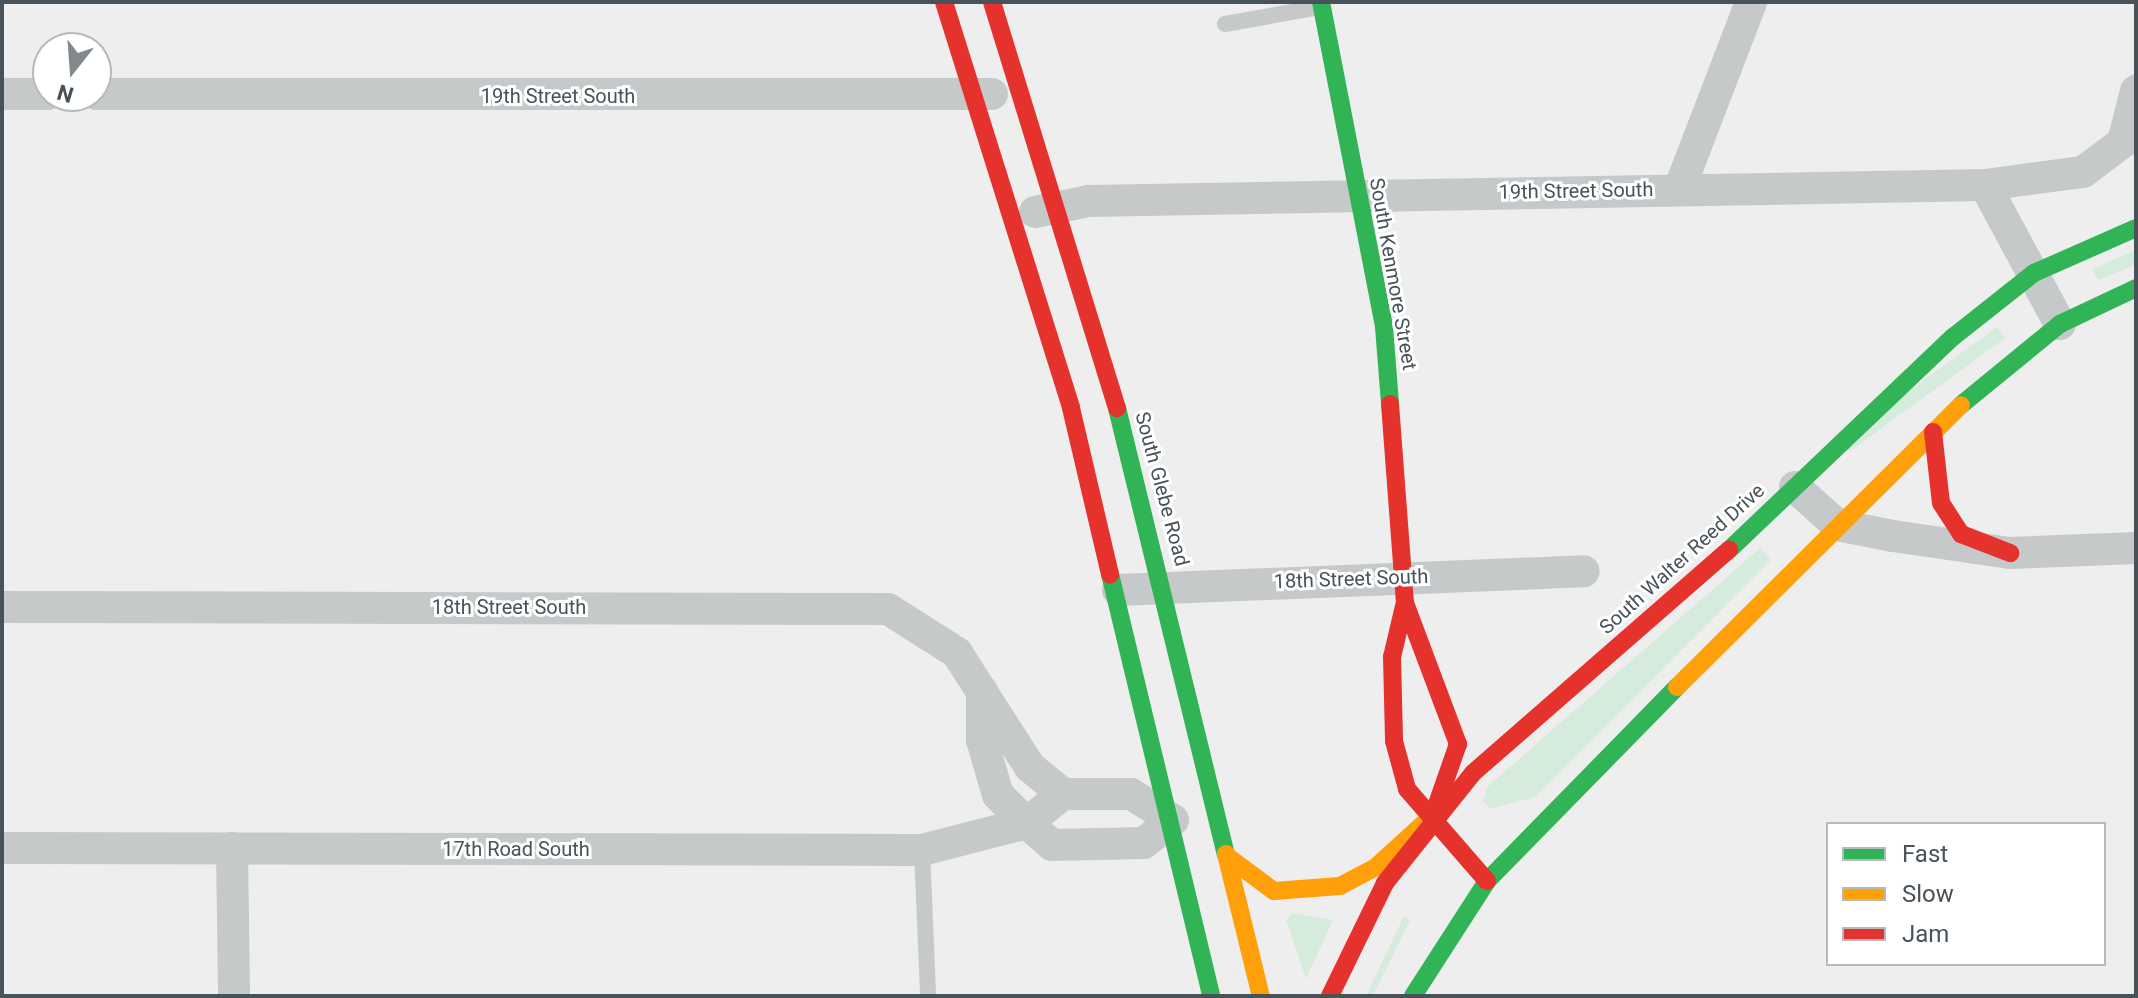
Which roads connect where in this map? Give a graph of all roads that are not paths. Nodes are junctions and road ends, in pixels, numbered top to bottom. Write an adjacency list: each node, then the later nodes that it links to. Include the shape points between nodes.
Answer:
1 (944, 2): 11 (main road)
2 (992, 2): 6 (main road, South Glebe Road)
3 (1751, 2): 13 (street)
4 (1321, 4): 5 (lane); 14 (main road, South Kenmore Street)
5 (1225, 24)
6 (1019, 89): 11 (street, 19th Street South); 15 (main road, South Glebe Road)
7 (2136, 91): 12 (street, 19th Street South, via 2123,142 2083,172)
8 (2, 94): 9 (street)
9 (32, 94)
10 (112, 94): 11 (street, 19th Street South)
11 (974, 98): 16 (main road)
12 (1985, 185): 13 (street, 19th Street South); 18 (street)
13 (1679, 190): 14 (street, 19th Street South)
14 (1356, 194): 15 (street, 19th Street South); 29 (main road, South Kenmore Street, via 1384,327)
15 (1056, 203): 16 (street, 19th Street South); 27 (main road, South Glebe Road)
16 (1013, 222): 28 (main road)
17 (2136, 228): 18 (main road, South Walter Reed Drive)
18 (2034, 273): 20 (street); 22 (main road, South Walter Reed Drive, via 1953,337)
19 (2136, 288): 20 (main road)
20 (2060, 324): 21 (main road)
21 (1933, 432): 23 (main road); 25 (main road, via 1941,503 1961,534)
22 (1795, 487): 23 (street); 33 (main road, South Walter Reed Drive)
23 (1837, 525): 25 (street); 41 (main road)
24 (2136, 548): 25 (street)
25 (2010, 553)
26 (1584, 571): 29 (street, 18th Street South)
27 (1165, 586): 28 (street, 18th Street South); 29 (street, 18th Street South); 34 (main road, South Glebe Road)
28 (1118, 590): 35 (main road)
29 (1404, 590): 33 (main road, South Kenmore Street, via 1458,744); 33 (main road, South Kenmore Street, via 1392,657 1394,741 1407,789)
30 (2, 607): 31 (street, 18th Street South, via 888,609 957,653)
31 (982, 691): 32 (street, 18th Street South, via 1030,767); 36 (street, via 982,740 998,795)
32 (1063, 794): 35 (street, via 1131,794); 36 (street, 17th Road South)
33 (1433, 815): 40 (main road, via 1376,867 1340,886 1274,891); 41 (main road, South Kenmore Street); 46 (main road, South Walter Reed Drive, via 1385,883)
34 (1218, 816): 35 (main road); 40 (main road, South Glebe Road)
35 (1173, 820): 36 (street, via 1144,843 1052,845); 44 (main road)
36 (1027, 823): 39 (street, 17th Road South)
37 (2, 848): 38 (street, 17th Road South)
38 (232, 848): 39 (street, 17th Road South); 42 (street)
39 (922, 850): 43 (lane)
40 (1228, 857): 45 (main road, South Glebe Road)
41 (1487, 881): 47 (main road)
42 (234, 996)
43 (928, 996)
44 (1211, 996)
45 (1261, 996)
46 (1330, 996)
47 (1413, 996)

